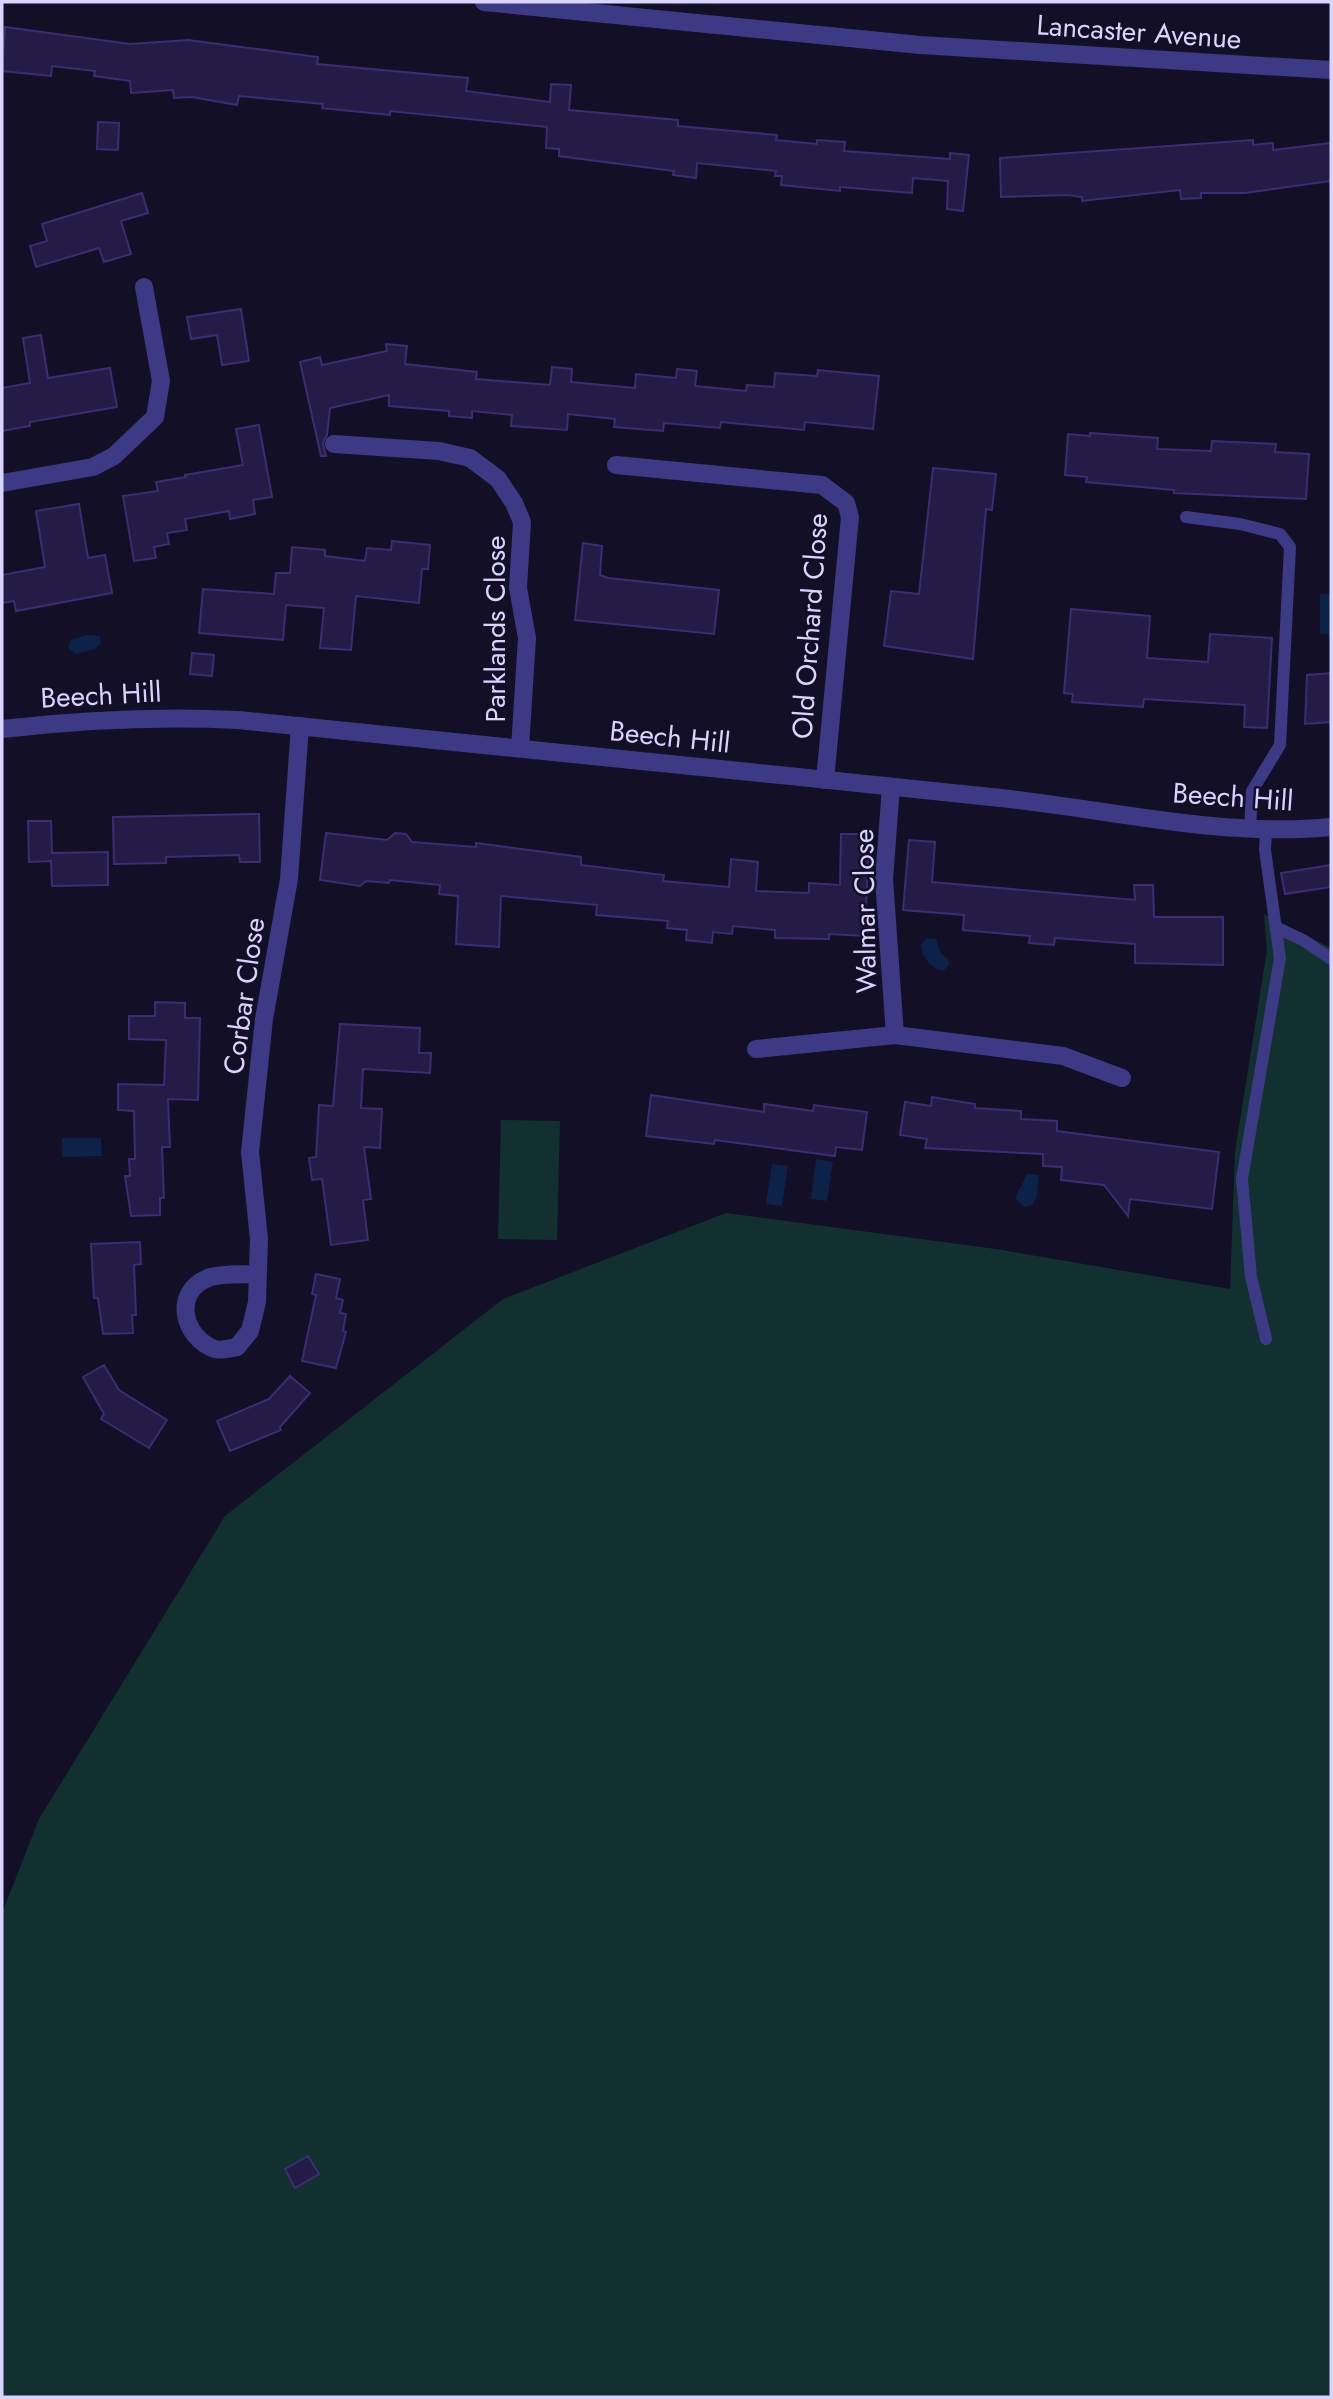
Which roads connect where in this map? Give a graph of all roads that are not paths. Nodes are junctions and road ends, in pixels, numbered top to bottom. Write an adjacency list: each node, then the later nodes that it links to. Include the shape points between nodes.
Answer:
1 (484, 2): 2 (street, Lancaster Avenue, via 920,45)
2 (1331, 71)
3 (144, 287): 6 (street, via 161,381 155,417 114,456 93,467)
4 (334, 444): 10 (street, Parklands Close, via 470,458 498,479 514,503 522,522 517,588 527,638)
5 (617, 465): 11 (street, Old Orchard Close, via 822,485 846,503 850,517)
6 (2, 483)
7 (1186, 517): 14 (lane, via 1280,534 1290,547 1280,745 1252,791)
8 (300, 726): 9 (street, Beech Hill, via 166,717 86,719); 10 (street, Beech Hill); 20 (street, Corbar Close, via 289,879 264,1019 250,1152)
9 (2, 729)
10 (520, 748): 11 (street, Beech Hill)
11 (825, 780): 12 (street, Beech Hill)
12 (891, 787): 14 (street, Beech Hill); 17 (street, Walmar Close, via 884,879)
13 (1331, 827): 14 (street, Beech Hill)
14 (1258, 831): 15 (lane)
15 (1277, 928): 16 (lane); 21 (lane, via 1280,958 1242,1179 1251,1277)
16 (1331, 960)
17 (895, 1035): 18 (street); 19 (street, via 1063,1056)
18 (756, 1049)
19 (1122, 1078)
20 (258, 1274): 20 (street, Corbar Close, via 250,1331 237,1347 217,1350 199,1340 187,1326 185,1301 193,1287 209,1277)
21 (1266, 1339)

